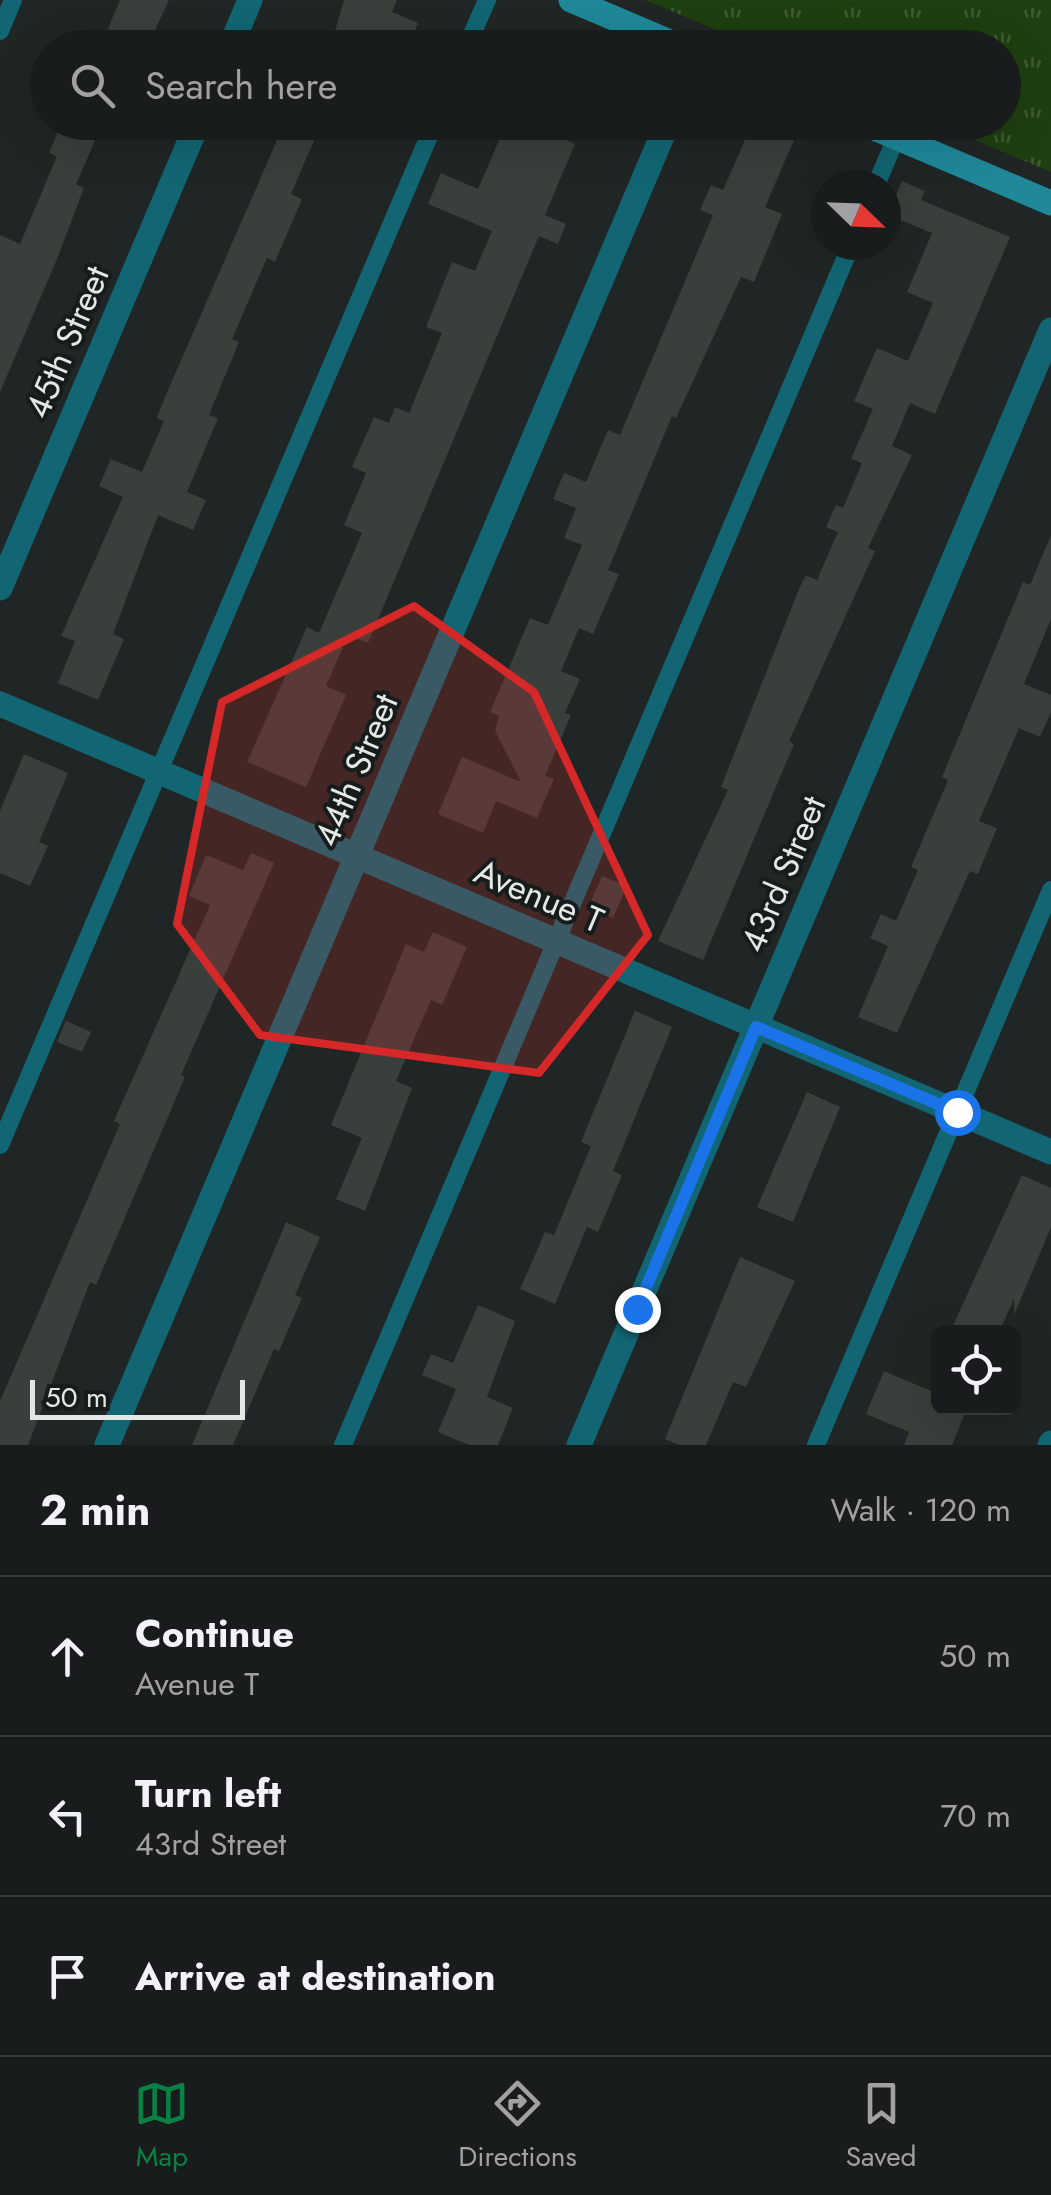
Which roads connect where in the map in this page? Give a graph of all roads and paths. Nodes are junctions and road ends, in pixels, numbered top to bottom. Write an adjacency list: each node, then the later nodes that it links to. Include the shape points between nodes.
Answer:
1 (13, 0): 8 (lane)
2 (250, 0): 5 (street)
3 (486, 0): 6 (lane)
4 (571, 0): 7 (street)
5 (238, 30)
6 (474, 30)
7 (642, 30)
8 (0, 31)
9 (190, 140): 18 (street, 45th Street)
10 (426, 140): 20 (lane)
11 (660, 140): 21 (street, 44th Street)
12 (895, 140): 14 (lane)
13 (901, 140): 15 (street)
14 (882, 170)
15 (1051, 203)
16 (845, 260): 23 (lane)
17 (1051, 330): 24 (street, 43rd Street)
18 (0, 588)
19 (0, 704): 20 (street, Avenue T)
20 (159, 772): 21 (street, Avenue T); 26 (lane)
21 (357, 857): 23 (street, Avenue T); 28 (street, 44th Street)
22 (1051, 890): 25 (lane)
23 (555, 942): 24 (street, Avenue T); 29 (lane)
24 (756, 1027): 25 (street, Avenue T); 30 (street, 43rd Street)
25 (957, 1112): 27 (street, Avenue T); 31 (lane)
26 (0, 1145)
27 (1051, 1152)
28 (107, 1445)
29 (343, 1445)
30 (579, 1445)
31 (816, 1445)

